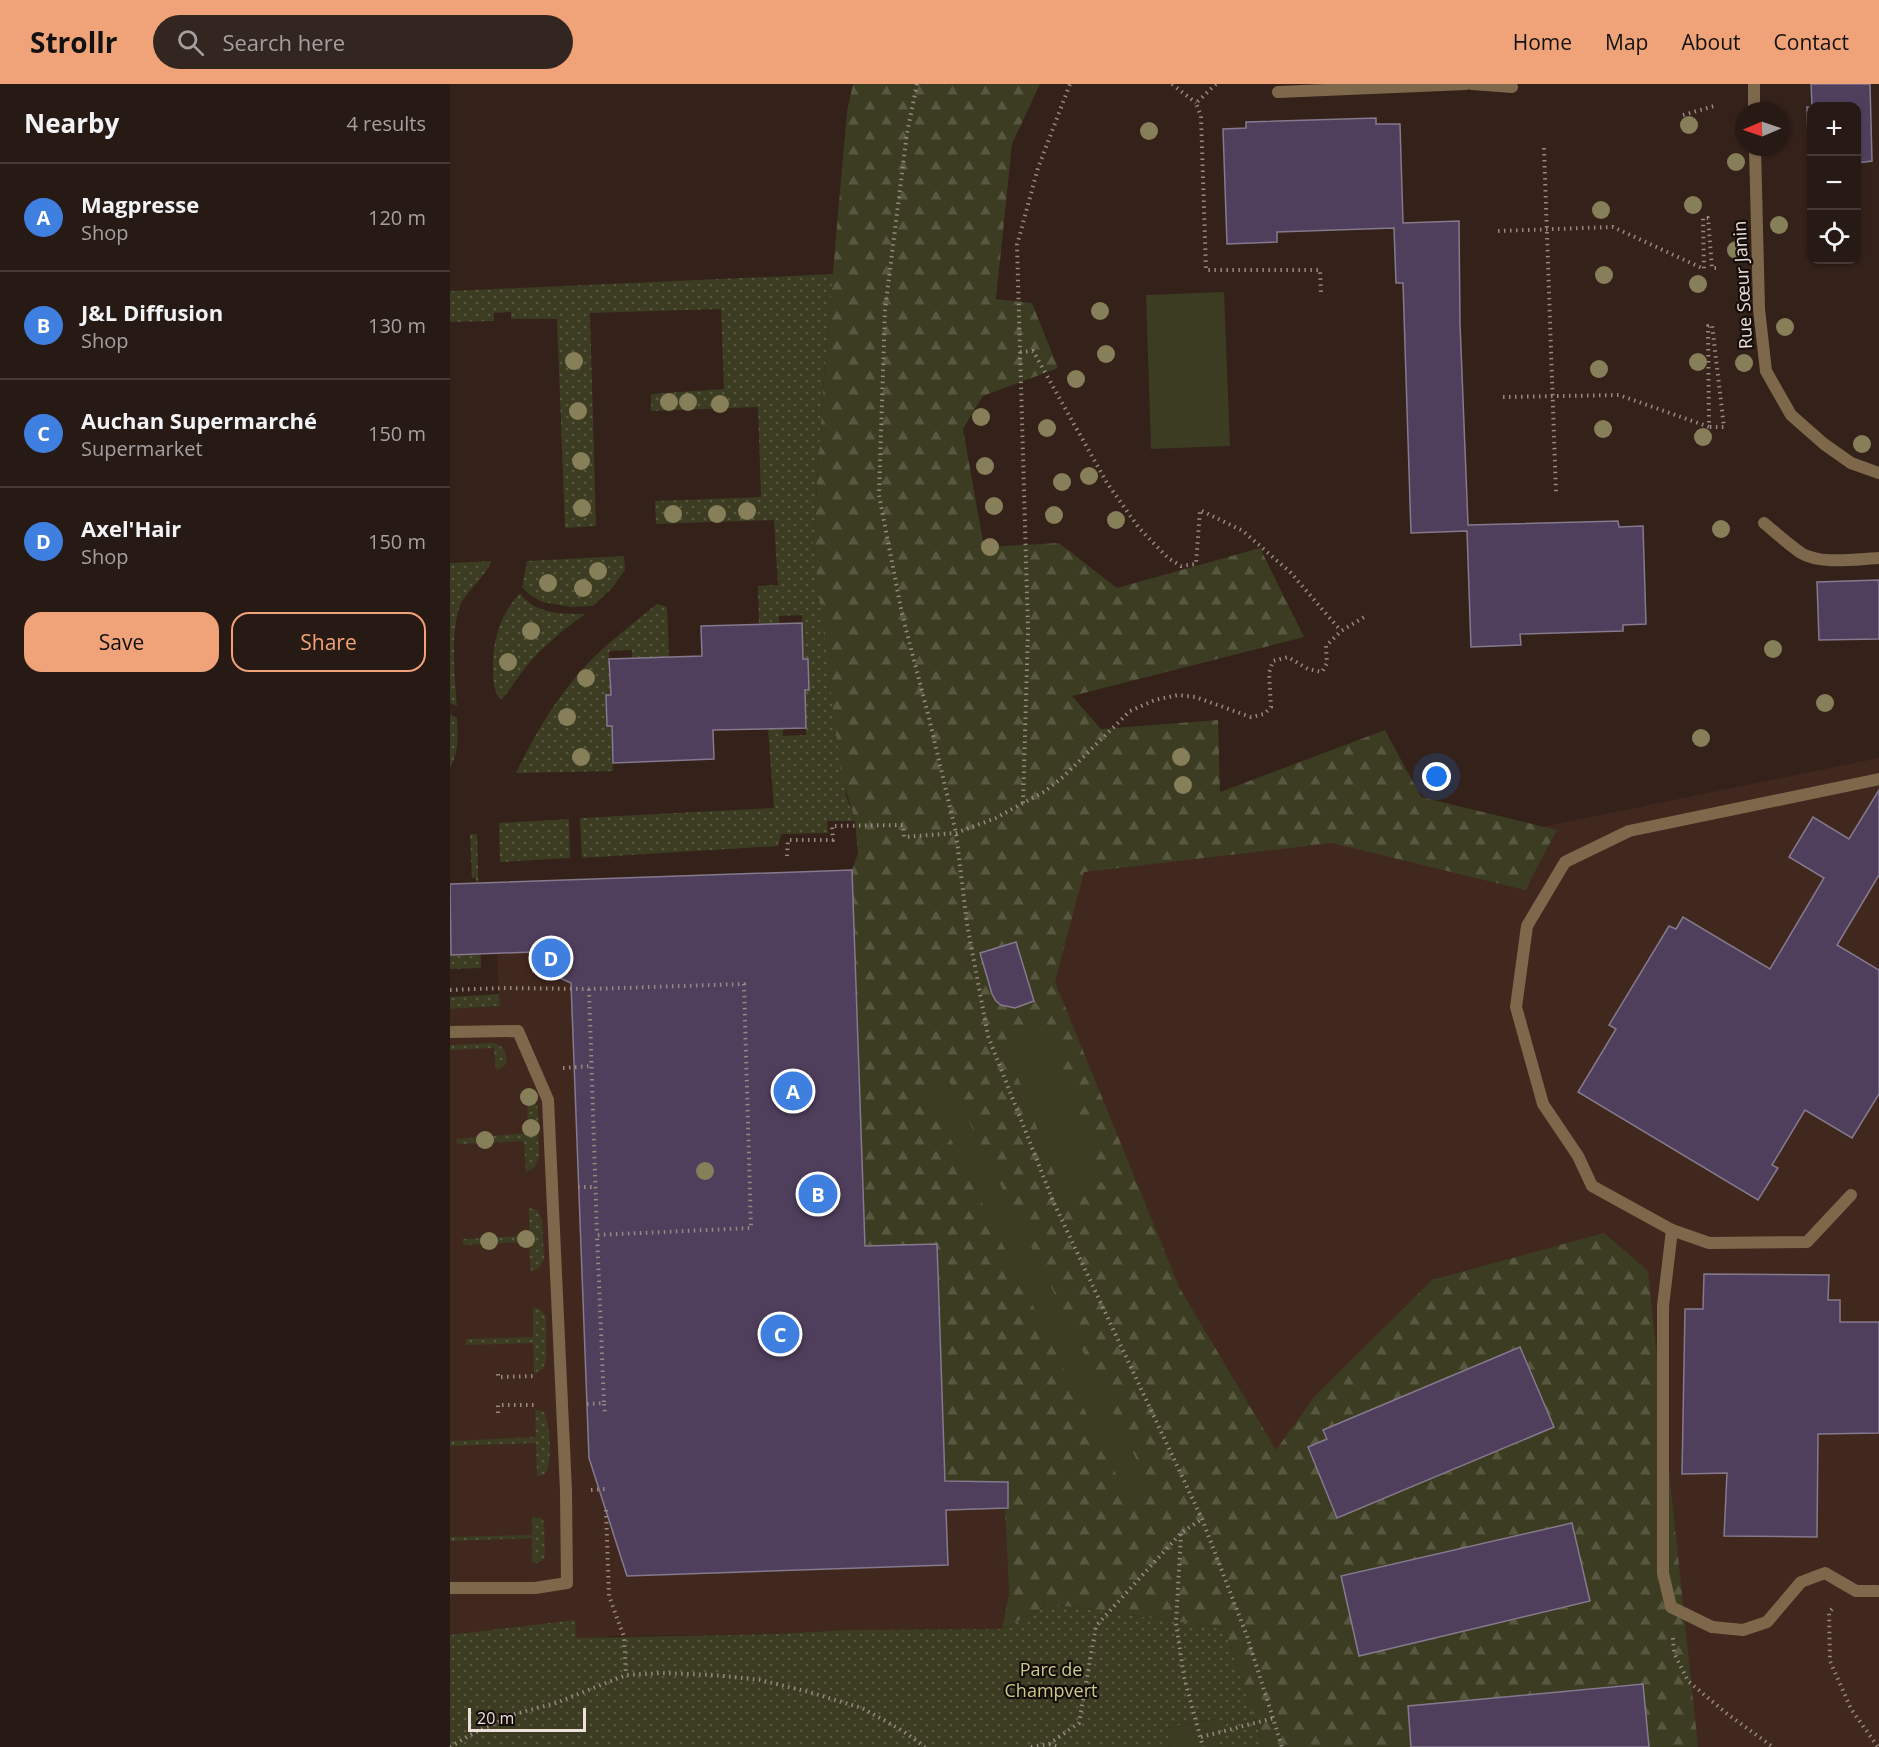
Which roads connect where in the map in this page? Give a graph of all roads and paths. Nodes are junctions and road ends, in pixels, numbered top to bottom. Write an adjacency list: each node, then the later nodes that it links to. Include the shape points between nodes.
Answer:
1 (917, 84): 34 (path, via 885,310 879,495 902,614)
2 (1070, 84): 22 (path, via 1038,168 1017,245)
3 (1172, 84): 11 (path)
4 (1216, 84): 11 (path)
5 (1466, 84): 9 (street)
6 (1472, 84): 8 (street)
7 (1754, 84): 10 (street)
8 (1512, 87)
9 (1278, 92)
10 (1754, 102)
11 (1196, 103): 21 (path, via 1201,116 1206,270 1320,270)
12 (1714, 106): 13 (path)
13 (1683, 115)
14 (1544, 148): 16 (path)
15 (1755, 156): 26 (street, Rue Sœur Janin, via 1759,309 1766,370 1791,415 1851,463)
16 (1547, 229): 17 (path); 20 (path, via 1613,227); 23 (path)
17 (1498, 231)
18 (1712, 268): 19 (path); 20 (path); 20 (path, via 1708,218 1703,218)
19 (1719, 268)
20 (1704, 269)
21 (1321, 292)
22 (1020, 352): 31 (path, via 1033,351 1107,483 1139,528 1168,558 1181,566 1196,564 1200,510 1243,531 1291,573); 33 (path, via 1028,630)
23 (1553, 396): 24 (path); 25 (path, via 1618,394); 27 (path)
24 (1503, 397)
25 (1709, 427): 25 (path, via 1724,427 1712,326 1708,326)
26 (1879, 473)
27 (1556, 493)
28 (1764, 523): 29 (street, via 1802,554 1814,558)
29 (1879, 558)
30 (1366, 616): 31 (path)
31 (1341, 631): 33 (path, via 1326,646 1327,663 1322,672 1288,657 1273,661 1269,673 1271,707 1264,714 1251,717 1195,697 1178,695 1155,700 1130,711 1063,777)
32 (1879, 779): 40 (street, via 1629,831 1565,862 1527,926 1516,1007 1543,1104 1578,1156 1592,1186)
33 (1023, 804): 34 (path)
34 (956, 832): 35 (path, via 904,837 903,825 832,826 833,840 788,840); 50 (path, via 967,924 988,1036 1053,1201)
35 (787, 856)
36 (589, 989): 37 (path); 41 (path); 41 (path, via 744,984 751,1228)
37 (450, 990)
38 (450, 1032): 52 (street, via 518,1031 548,1100 567,1583 535,1588)
39 (1851, 1195): 40 (street, via 1807,1242 1709,1243)
40 (1672, 1230): 55 (street, via 1663,1306 1663,1573)
41 (597, 1235): 45 (path)
42 (498, 1374): 43 (path, via 536,1376)
43 (536, 1383)
44 (537, 1398): 47 (path, via 539,1405 498,1405)
45 (604, 1403): 46 (path); 48 (path)
46 (583, 1404)
47 (498, 1413)
48 (605, 1414)
49 (606, 1510): 56 (path, via 609,1596 624,1637)
50 (1202, 1519): 51 (path); 57 (path)
51 (1181, 1533): 58 (path, via 1176,1623 1184,1677); 59 (path, via 1096,1626 1079,1723)
52 (450, 1587)
53 (1849, 1587): 54 (street); 55 (street, via 1825,1573 1802,1582 1767,1622 1743,1630 1712,1627); 67 (path, via 1829,1612 1830,1661 1851,1709)
54 (1877, 1591)
55 (1671, 1607): 66 (path, via 1674,1653 1688,1681)
56 (626, 1675): 60 (path, via 556,1703 515,1714); 61 (path, via 715,1675 799,1689 862,1708)
57 (1274, 1718): 58 (path); 65 (path)
58 (1201, 1737): 64 (path)
59 (1049, 1744): 62 (path); 63 (path)
60 (450, 1747)
61 (925, 1747)
62 (1031, 1747)
63 (1059, 1747)
64 (1203, 1747)
65 (1282, 1747)
66 (1773, 1747)
67 (1878, 1747)

